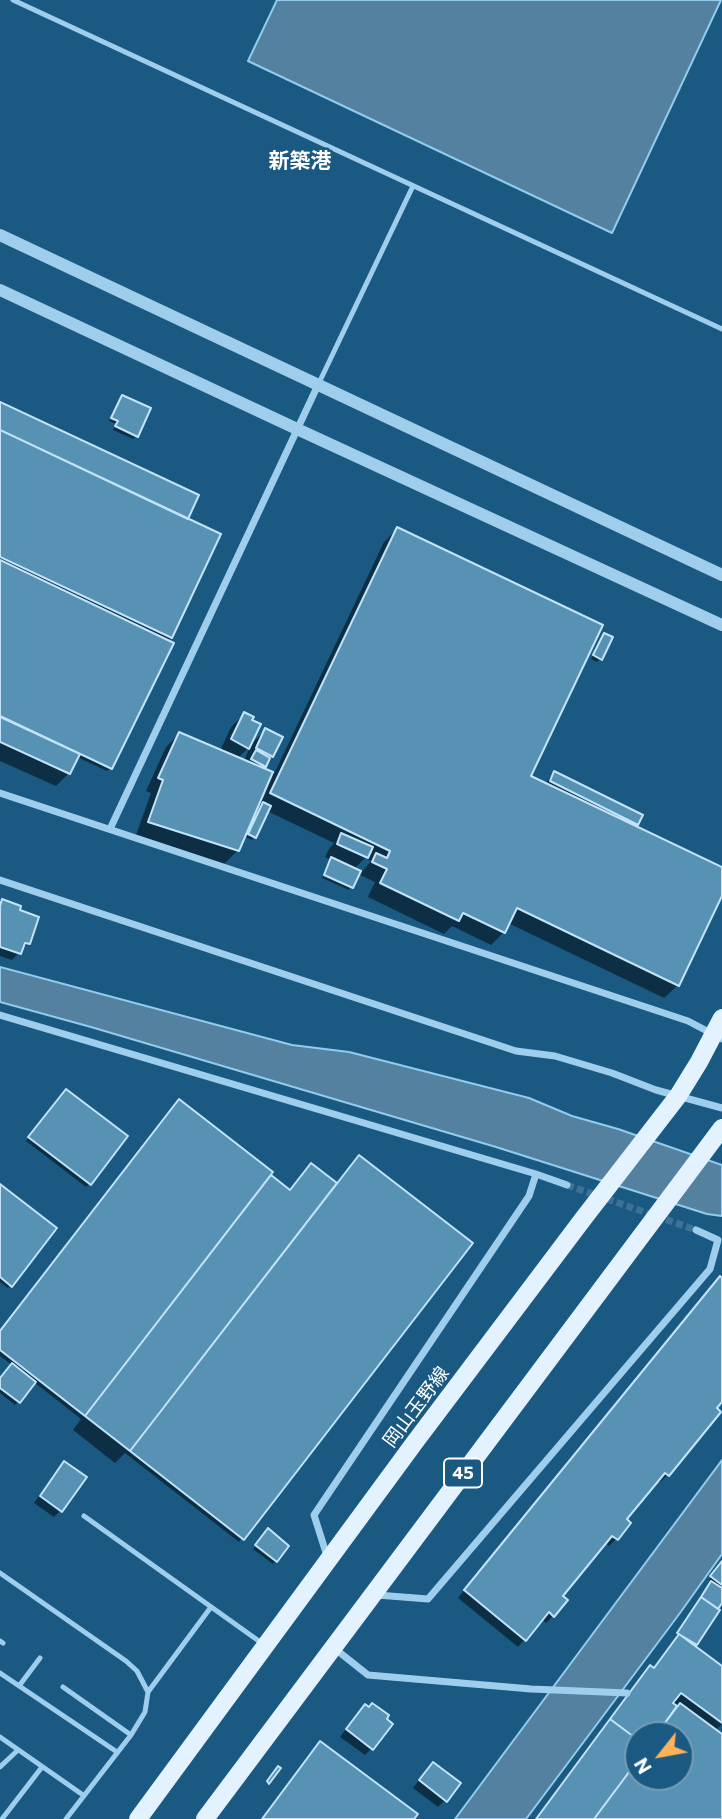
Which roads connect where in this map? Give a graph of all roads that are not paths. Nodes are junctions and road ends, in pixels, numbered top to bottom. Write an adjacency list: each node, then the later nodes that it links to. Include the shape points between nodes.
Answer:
1 (13, 0): 2 (lane)
2 (413, 186): 5 (lane); 6 (lane)
3 (0, 235): 6 (street)
4 (0, 290): 7 (street)
5 (722, 329)
6 (318, 385): 7 (street); 8 (street)
7 (296, 429): 9 (street); 11 (street)
8 (721, 572)
9 (722, 625)
10 (0, 793): 11 (street)
11 (110, 829): 15 (street, via 688,1021)
12 (0, 880): 16 (street, via 516,1051 555,1056)
13 (0, 1015): 19 (street)
14 (722, 1017): 15 (main road, 岡山玉野線)
15 (718, 1037): 16 (main road, 岡山玉野線)
16 (678, 1096): 17 (street); 23 (main road, 岡山玉野線)
17 (722, 1108)
18 (722, 1128): 25 (main road, 45)
19 (536, 1174): 20 (street); 23 (street, via 529,1196 314,1515)
20 (567, 1185)
21 (696, 1230): 25 (street, via 718,1240 709,1269 428,1599)
22 (84, 1516): 26 (lane)
23 (328, 1560): 27 (main road, 岡山玉野線)
24 (0, 1573): 33 (lane, via 126,1661)
25 (373, 1595): 28 (main road, 45)
26 (211, 1607): 27 (lane); 33 (lane)
27 (266, 1646): 44 (main road, 岡山玉野線)
28 (334, 1648): 34 (street, via 368,1675); 45 (main road, 45)
29 (40, 1658): 31 (lane)
30 (0, 1673): 31 (lane)
31 (19, 1686): 38 (lane)
32 (63, 1687): 35 (lane)
33 (148, 1692): 35 (lane, via 145,1712)
34 (627, 1693)
35 (131, 1735): 38 (lane)
36 (0, 1737): 37 (lane)
37 (18, 1750): 39 (lane); 40 (lane)
38 (117, 1752): 41 (lane)
39 (0, 1767)
40 (42, 1767): 41 (lane); 42 (lane)
41 (83, 1795): 43 (lane)
42 (2, 1819)
43 (66, 1819)
44 (138, 1819)
45 (205, 1819)

